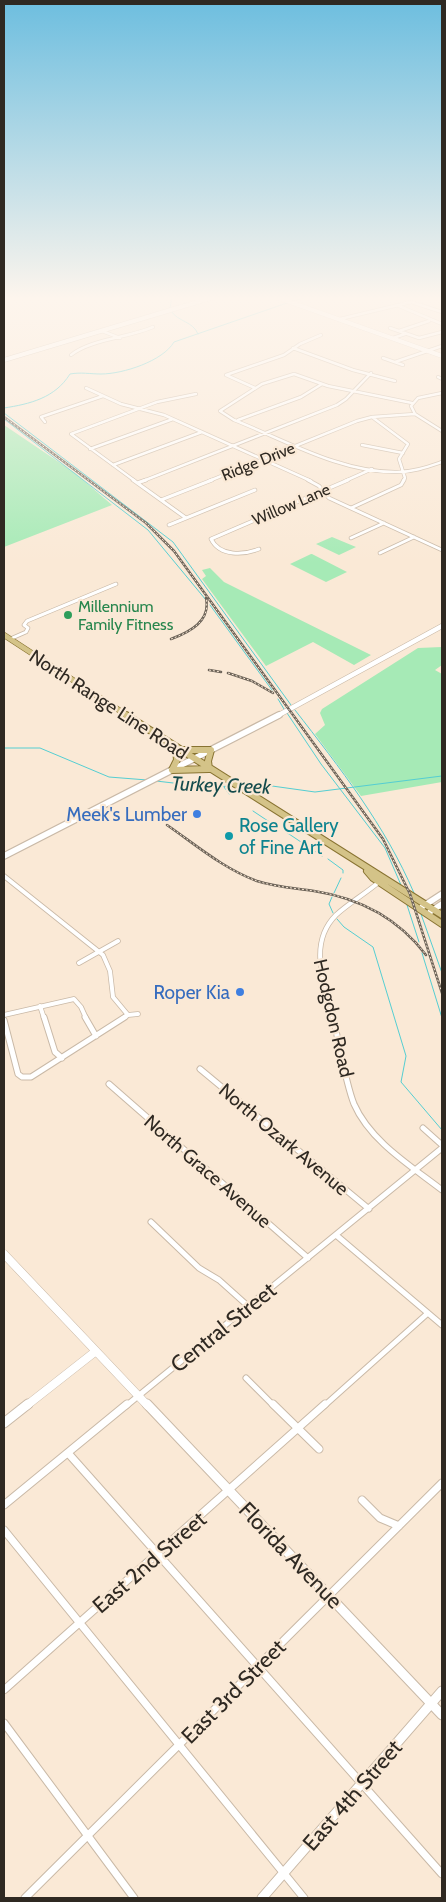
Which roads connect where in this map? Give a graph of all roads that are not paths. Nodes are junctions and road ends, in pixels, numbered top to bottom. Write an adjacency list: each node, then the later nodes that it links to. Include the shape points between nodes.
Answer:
1 (250, 386): 7 (street)
2 (261, 386): 7 (street)
3 (319, 386): 17 (street, via 300,397)
4 (330, 386): 8 (street)
5 (359, 386): 8 (street)
6 (86, 388): 11 (street)
7 (255, 388): 17 (street, via 220,411)
8 (354, 391): 12 (street); 21 (street, via 339,404)
9 (442, 393): 12 (street, via 423,396)
10 (196, 394): 13 (street)
11 (103, 396): 13 (street); 18 (street, via 41,417)
12 (412, 403): 14 (street)
13 (139, 409): 16 (street); 25 (street, via 71,433)
14 (415, 414): 15 (street, Ridge Drive); 19 (street)
15 (372, 417): 22 (street, Ridge Drive); 26 (street, via 406,441 408,447)
16 (173, 419): 20 (street); 25 (street)
17 (238, 420): 21 (street)
18 (45, 422)
19 (442, 431)
20 (202, 432): 24 (street); 29 (street)
21 (267, 433): 22 (street); 24 (street)
22 (296, 445): 27 (street, Ridge Drive); 30 (street)
23 (362, 445): 26 (street)
24 (232, 446): 27 (street); 32 (street)
25 (90, 449): 29 (street)
26 (403, 453): 31 (street, via 399,459)
27 (262, 459): 34 (street, via 310,481); 35 (street, Ridge Drive)
28 (442, 462): 31 (street)
29 (113, 466): 32 (street)
30 (372, 469): 31 (street); 34 (street, Willow Lane)
31 (404, 471): 36 (street, via 402,485)
32 (137, 483): 35 (street)
33 (254, 490): 37 (street)
34 (323, 491): 36 (street, via 329,498); 42 (street, Willow Lane, via 211,539 236,555)
35 (161, 500): 37 (street)
36 (351, 508): 38 (street)
37 (186, 518): 39 (street)
38 (384, 523): 40 (street); 41 (street)
39 (169, 525)
40 (414, 537): 43 (street); 44 (street)
41 (351, 538)
42 (259, 549)
43 (442, 550)
44 (380, 553)
45 (116, 584): 48 (street, via 27,621 24,625 28,628 26,632)
46 (442, 626): 50 (street)
47 (4, 635): 48 (main road, North Range Line Road)
48 (10, 639): 49 (main road, North Range Line Road)
49 (176, 748): 50 (main road); 51 (main road, North Range Line Road); 53 (main road, via 177,762)
50 (211, 750): 51 (street); 52 (main road)
51 (193, 759): 52 (main road, North Range Line Road); 53 (street)
52 (209, 769): 53 (main road, via 188,768); 56 (main road, North Range Line Road)
53 (169, 772): 54 (street)
54 (128, 792): 55 (street)
55 (4, 856)
56 (366, 868): 58 (main road, North Range Line Road); 60 (main road, North Range Line Road)
57 (4, 876): 66 (street)
58 (379, 882): 60 (main road, North Range Line Road); 79 (street, Hodgdon Road, via 333,918 323,931 319,944 320,964 354,1103 382,1143)
59 (442, 894): 60 (street)
60 (422, 907): 62 (main road, North Range Line Road)
61 (442, 907): 62 (street)
62 (430, 912): 63 (main road, North Range Line Road); 64 (main road, North Range Line Road)
63 (442, 915)
64 (442, 924)
65 (118, 941): 66 (street)
66 (99, 952): 67 (street); 71 (street, via 110,966 111,996)
67 (79, 963)
68 (40, 1006): 70 (street); 73 (street, via 77,1000 89,1030); 74 (street, via 55,1052)
69 (138, 1014): 71 (street)
70 (4, 1015)
71 (128, 1015): 73 (street)
72 (4, 1020): 74 (street, via 18,1074 22,1077 31,1077)
73 (96, 1036): 74 (street)
74 (62, 1058)
75 (200, 1069): 81 (street, North Ozark Avenue)
76 (109, 1084): 85 (street, North Grace Avenue)
77 (423, 1128): 78 (street, Central Street)
78 (442, 1147): 79 (street, Central Street)
79 (416, 1170): 80 (street, Hodgdon Road); 81 (street, Central Street)
80 (442, 1190)
81 (369, 1208): 83 (street, Central Street)
82 (151, 1222): 86 (street, via 199,1268 219,1280)
83 (336, 1235): 85 (street, Central Street); 87 (street)
84 (4, 1254): 89 (street, Florida Avenue)
85 (308, 1258): 86 (street, Central Street)
86 (248, 1306): 91 (street, Central Street)
87 (428, 1313): 88 (street); 93 (street, East 2nd Street)
88 (442, 1325)
89 (96, 1351): 91 (street, Florida Avenue); 92 (street)
90 (246, 1378): 93 (street)
91 (139, 1396): 95 (street, Central Street); 97 (street, Florida Avenue)
92 (4, 1423)
93 (298, 1429): 94 (street); 97 (street, East 2nd Street)
94 (319, 1449)
95 (68, 1453): 99 (street, Central Street); 102 (street)
96 (442, 1483): 100 (street, East 3rd Street)
97 (229, 1490): 102 (street, East 2nd Street); 103 (street, Florida Avenue)
98 (362, 1500): 100 (street, via 383,1520)
99 (4, 1506)
100 (399, 1526): 103 (street, East 3rd Street)
101 (4, 1530): 104 (street)
102 (157, 1554): 104 (street, East 2nd Street); 105 (street)
103 (329, 1595): 105 (street, East 3rd Street); 108 (street, Florida Avenue)
104 (79, 1623): 106 (street, East 2nd Street); 111 (street)
105 (258, 1666): 111 (street, East 3rd Street); 112 (street)
106 (4, 1690)
107 (442, 1691): 108 (street, East 4th Street)
108 (431, 1703): 109 (street, Florida Avenue); 112 (street, East 4th Street)
109 (442, 1715)
110 (4, 1723): 113 (street)
111 (180, 1744): 113 (street, East 3rd Street); 114 (street)
112 (361, 1784): 114 (street, East 4th Street); 115 (street)
113 (88, 1835): 116 (street, East 3rd Street); 117 (street)
114 (284, 1874): 118 (street, East 4th Street); 119 (street)
115 (442, 1874)
116 (24, 1898)
117 (134, 1898)
118 (262, 1898)
119 (304, 1898)

